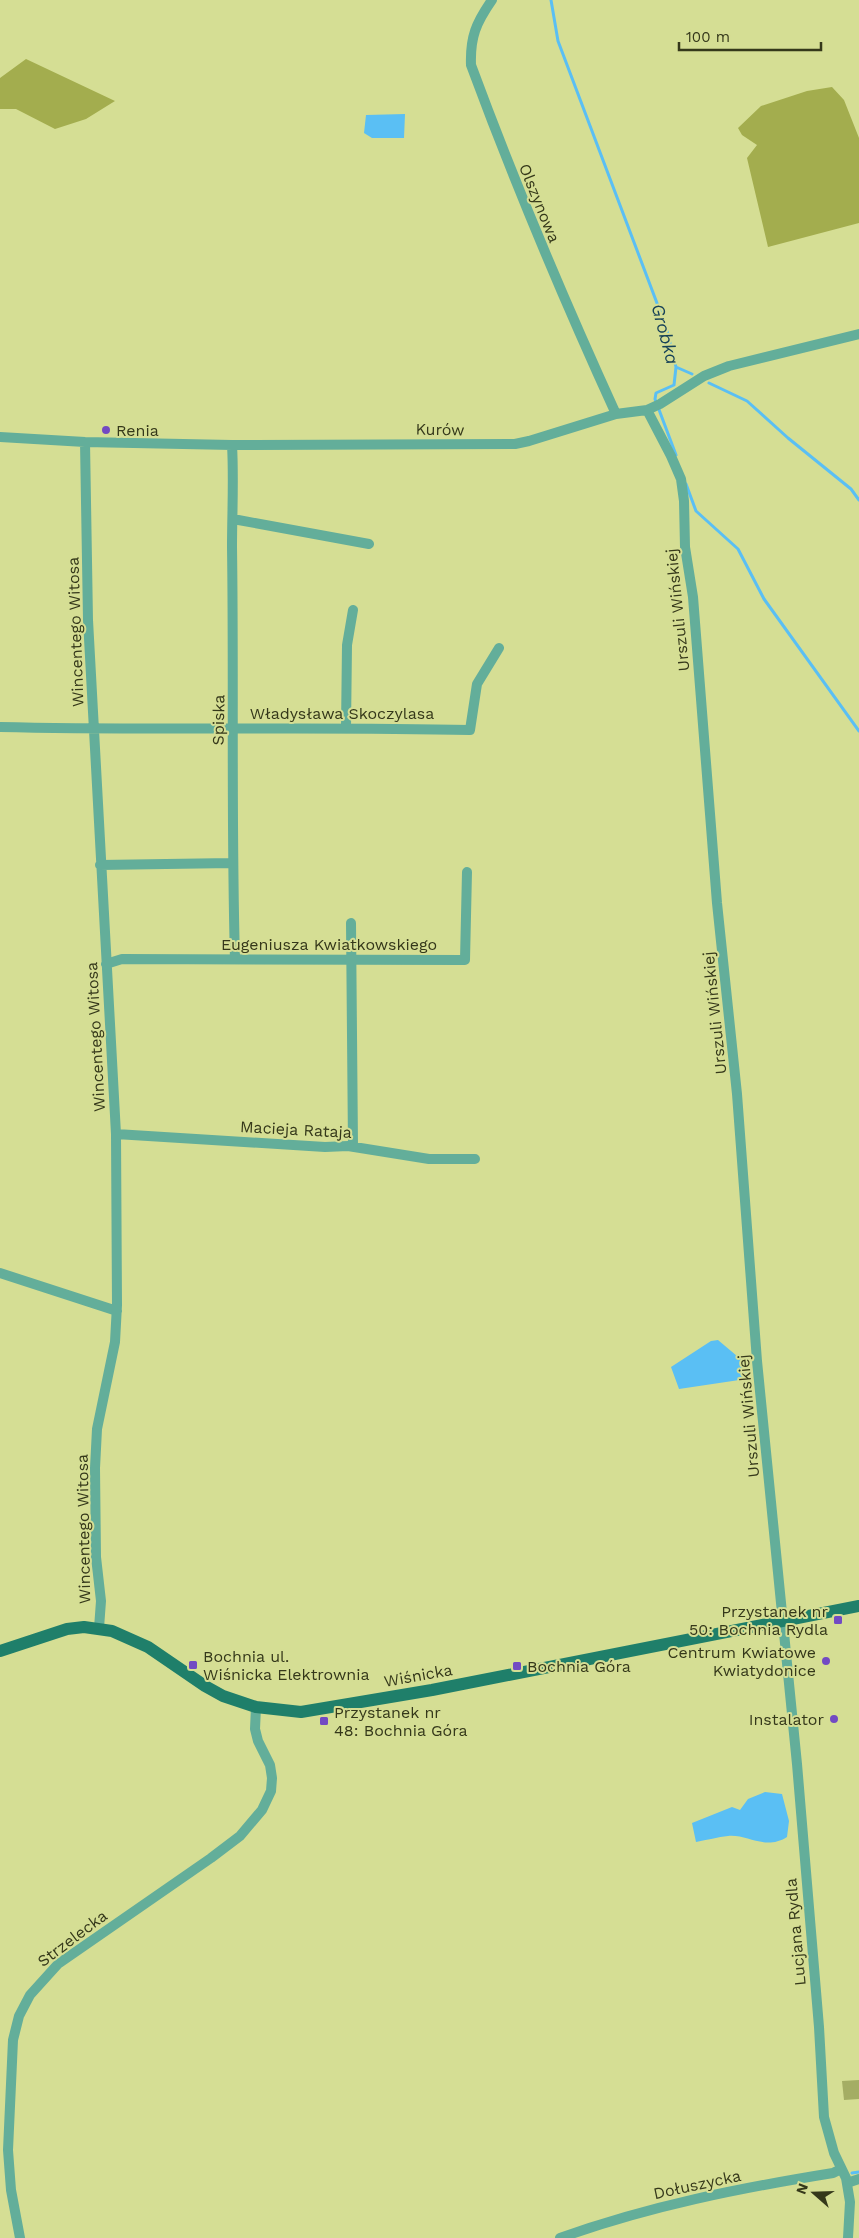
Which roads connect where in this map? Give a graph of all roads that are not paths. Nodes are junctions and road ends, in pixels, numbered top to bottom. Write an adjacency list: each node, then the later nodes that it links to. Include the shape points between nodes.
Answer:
1 (492, 0): 4 (street, Olszynowa, via 470,45 471,65 537,237)
2 (859, 334): 3 (street, Kurów, via 729,366 704,376)
3 (653, 407): 4 (street, Kurów); 29 (street, Urszuli Wińskiej, via 681,479 684,501 685,547 693,597 716,893 739,1112 757,1361)
4 (616, 414): 7 (street, Kurów, via 514,444)
5 (0, 437): 6 (street, Kurów)
6 (85, 442): 7 (street, Kurów); 15 (street, Wincentego Witosa)
7 (232, 445): 8 (street, Spiska)
8 (233, 519): 9 (street); 13 (street, Spiska)
9 (369, 544)
10 (353, 610): 14 (street, via 347,645)
11 (499, 648): 14 (street, Władysława Skoczylasa, via 477,684 470,730)
12 (0, 727): 15 (street, Władysława Skoczylasa)
13 (232, 728): 14 (street, Władysława Skoczylasa); 15 (street, Władysława Skoczylasa); 16 (street, Spiska)
14 (346, 728)
15 (93, 729): 17 (street, Wincentego Witosa)
16 (232, 863): 17 (street); 20 (street, Spiska)
17 (100, 865): 22 (street, Wincentego Witosa)
18 (467, 872): 21 (street, Eugeniusza Kwiatkowskiego, via 465,960)
19 (351, 923): 21 (street)
20 (235, 959): 21 (street, Eugeniusza Kwiatkowskiego); 22 (street, Eugeniusza Kwiatkowskiego, via 122,959)
21 (352, 960): 24 (street)
22 (106, 964): 23 (street, Wincentego Witosa)
23 (116, 1134): 24 (street, Macieja Rataja); 27 (street, Wincentego Witosa)
24 (353, 1146): 25 (street, Macieja Rataja, via 429,1158)
25 (475, 1159)
26 (0, 1272): 27 (street)
27 (117, 1311): 30 (street, Wincentego Witosa, via 115,1342 97,1438 96,1537)
28 (859, 1606): 29 (main road, Wiśnicka)
29 (782, 1620): 32 (main road, Wiśnicka, via 327,1708 301,1712); 33 (street, Lucjana Rydla, via 819,2027 824,2117)
30 (100, 1628): 31 (main road, Wiśnicka, via 67,1629); 32 (main road, Wiśnicka, via 148,1647 223,1696)
31 (0, 1651)
32 (256, 1707): 36 (street, Strzelecka, via 255,1729 272,1778 267,1802 253,1822 212,1858 58,1964 30,1995 19,2016 13,2040 8,2150)
33 (841, 2169): 35 (street, Lucjana Rydla); 37 (street, Dołuszycka, via 694,2198)
34 (859, 2179): 35 (street)
35 (847, 2183): 38 (street, Lucjana Rydla, via 850,2202)
36 (20, 2238)
37 (560, 2238)
38 (848, 2238)

